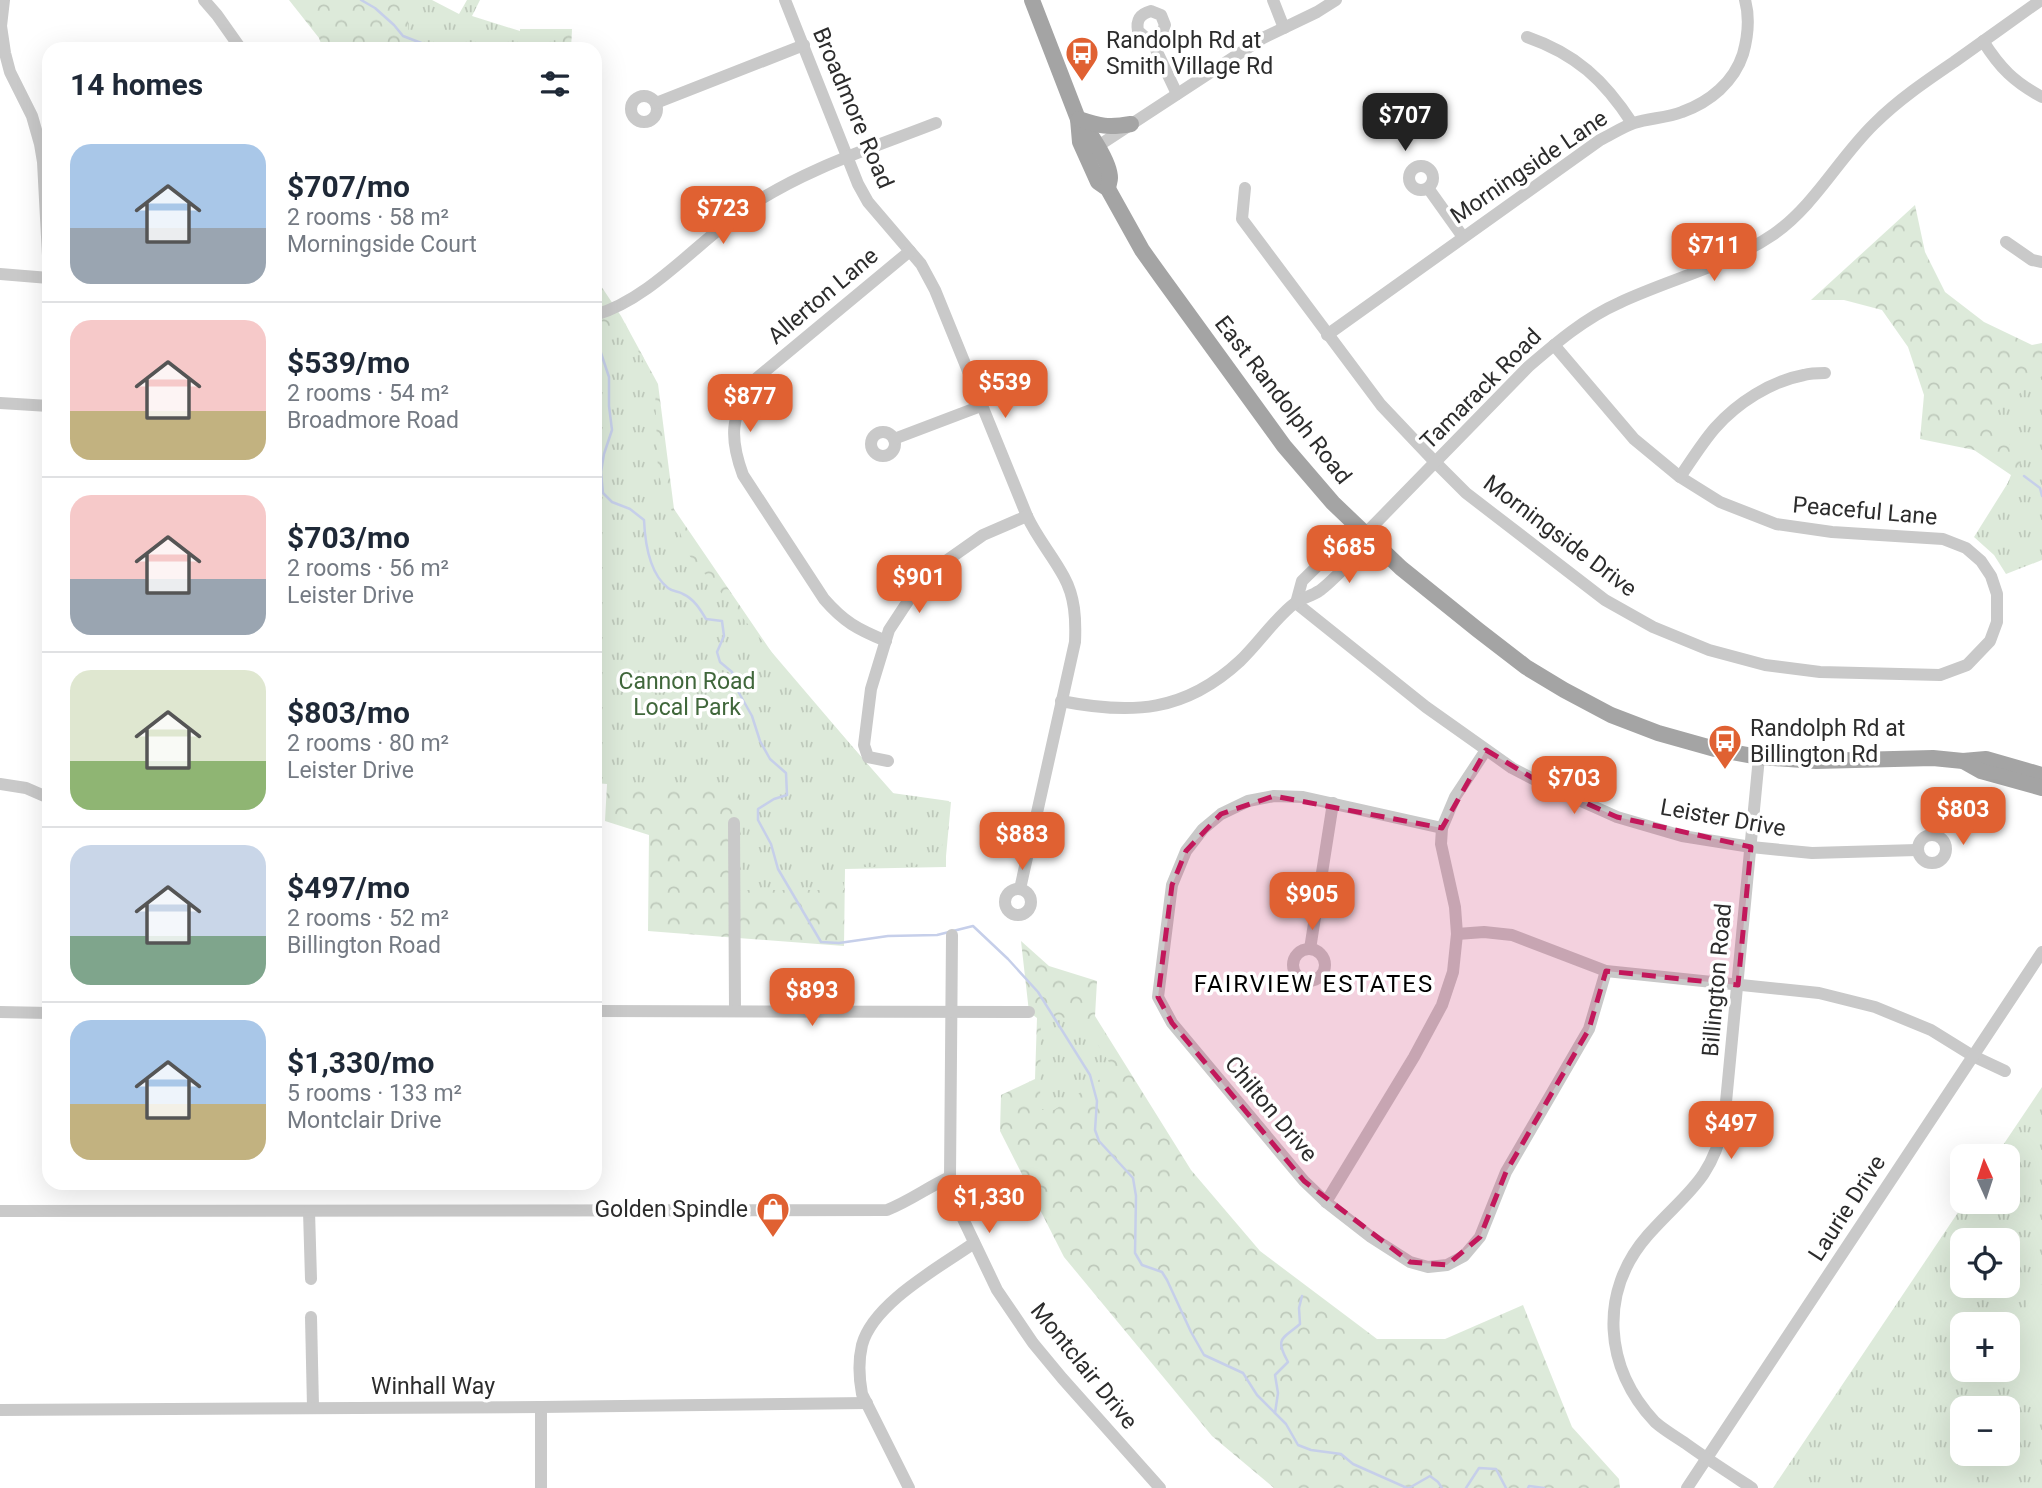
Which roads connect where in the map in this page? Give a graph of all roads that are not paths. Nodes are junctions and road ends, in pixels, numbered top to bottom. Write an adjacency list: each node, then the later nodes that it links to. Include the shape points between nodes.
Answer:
1 (4, 0): 15 (street)
2 (204, 0): 13 (street)
3 (785, 0): 14 (street, Broadmore Road)
4 (1032, 0): 19 (main road, East Randolph Road)
5 (1273, 0): 9 (street)
6 (1336, 0): 9 (street)
7 (1745, 0): 21 (street, Morningside Lane, via 1748,36 1740,64 1726,85 1681,113)
8 (2040, 0): 12 (street, Tamarack Road)
9 (1284, 28): 16 (street)
10 (1527, 37): 21 (street, via 1548,44 1591,72)
11 (1151, 39): 16 (street)
12 (1983, 41): 17 (street, via 2020,85); 37 (street, Tamarack Road, via 1875,123 1806,205 1775,233 1735,257 1618,303)
13 (236, 42)
14 (804, 45): 18 (street); 25 (street, Broadmore Road)
15 (2, 53): 24 (street, via 32,117)
16 (1177, 93): 22 (street)
17 (2042, 97)
18 (656, 103)
19 (1078, 119): 22 (main road, via 1111,128); 23 (main road, East Randolph Road); 28 (main road, East Randolph Road, via 1080,142 1098,183)
20 (936, 123): 25 (street)
21 (1632, 123): 29 (street, Morningside Lane, via 1600,140)
22 (1130, 124): 23 (street)
23 (1098, 146): 28 (main road, East Randolph Road, via 1110,176)
24 (42, 156)
25 (848, 158): 31 (street, Broadmore Road, via 868,202); 35 (street, via 747,208 650,287)
26 (1245, 188): 36 (street, Morningside Drive, via 1242,219)
27 (1428, 188): 29 (street)
28 (1108, 189): 46 (main road, East Randolph Road, via 1142,250 1284,446)
29 (1463, 237): 36 (street, Morningside Lane)
30 (2006, 242): 32 (street)
31 (910, 251): 41 (street, Broadmore Road, via 935,290); 49 (street, Allerton Lane, via 752,382 740,402 733,429 743,475 824,599 839,617)
32 (2042, 262)
33 (0, 274): 34 (street)
34 (42, 276)
35 (602, 313)
36 (1327, 335): 43 (street, Morningside Drive, via 1381,405)
37 (1554, 345): 43 (street, Tamarack Road); 44 (street, Peaceful Lane, via 1634,439)
38 (1825, 373): 44 (street, via 1787,380 1742,403 1716,427)
39 (0, 403): 40 (street)
40 (42, 405)
41 (981, 406): 42 (street); 45 (street, Broadmore Road)
42 (894, 439)
43 (1436, 463): 46 (street, Tamarack Road); 48 (street, Morningside Drive, via 1466,493 1605,600 1653,627 1710,650 1765,665 1820,672 1940,675 1967,665)
44 (1679, 477): 48 (street, Peaceful Lane, via 1720,502 1776,524 1943,539 1966,548 1981,561 1997,594 1997,622)
45 (1027, 516): 49 (street, via 983,535 939,566 912,595); 50 (street, Broadmore Road, via 1065,578 1074,605 1075,642)
46 (1365, 534): 47 (street, Tamarack Road, via 1362,549 1319,592); 47 (street, Tamarack Road, via 1346,537 1302,581); 52 (main road, East Randolph Road, via 1478,630 1564,690 1658,733)
47 (1296, 603): 50 (street, Tamarack Road, via 1232,668 1178,700 1124,709); 51 (street, Leister Drive)
48 (1990, 640)
49 (886, 641): 53 (street, via 871,689 864,745 868,757)
50 (1061, 701): 64 (street, Broadmore Road)
51 (1486, 750): 61 (street, via 1455,797); 62 (street, Leister Drive, via 1541,783 1617,817 1682,836)
52 (1759, 757): 54 (main road, East Randolph Road); 62 (street, Billington Road)
53 (888, 761)
54 (1963, 761): 55 (main road, East Randolph Road, via 1986,759); 57 (main road, East Randolph Road)
55 (2042, 775)
56 (0, 784): 58 (street)
57 (2042, 788)
58 (42, 796)
59 (1333, 803): 61 (street, Chilton Drive); 67 (street); 80 (street, Chilton Drive, via 1275,796 1248,801 1203,829 1186,851 1171,885 1158,997 1172,1023)
60 (734, 823): 72 (street)
61 (1442, 828): 66 (street)
62 (1751, 847): 63 (street, Leister Drive, via 1812,853); 70 (street, Billington Road)
63 (1917, 850)
64 (1020, 889)
65 (952, 934): 74 (street, Montclair Drive)
66 (1457, 934): 69 (street, via 1512,935); 80 (street, via 1453,972 1442,1005)
67 (1310, 949)
68 (2042, 952): 77 (street, Laurie Drive)
69 (1606, 971): 70 (street); 80 (street, Chilton Drive, via 1589,1029 1506,1172 1480,1237 1464,1256 1447,1265 1428,1267 1410,1262)
70 (1738, 985): 77 (street, via 1819,993 1875,1007 1931,1030); 90 (street, Billington Road, via 1724,1123 1713,1161 1630,1260 1614,1313 1620,1368 1633,1395 1657,1424)
71 (602, 1011): 72 (street)
72 (734, 1011): 74 (street)
73 (0, 1012): 76 (street)
74 (950, 1012): 75 (street); 79 (street, Montclair Drive)
75 (1029, 1012)
76 (42, 1013)
77 (1973, 1056): 78 (street); 90 (street, Laurie Drive)
78 (2005, 1071)
79 (950, 1177): 82 (street, via 887,1210); 83 (street, Montclair Drive, via 954,1200)
80 (1326, 1202)
81 (0, 1211): 82 (street)
82 (309, 1211): 84 (street)
83 (974, 1243): 86 (street, via 878,1314 863,1343 860,1362); 93 (street, Montclair Drive, via 997,1290 1033,1343)
84 (311, 1279)
85 (311, 1317): 87 (street)
86 (867, 1403): 88 (street, Winhall Way); 92 (street)
87 (313, 1407): 88 (street, Winhall Way); 89 (street, Winhall Way)
88 (541, 1408): 91 (street)
89 (0, 1410)
90 (1707, 1458): 94 (street, Laurie Drive); 95 (street, Billington Road)
91 (541, 1488)
92 (909, 1488)
93 (1160, 1488)
94 (1687, 1488)
95 (1752, 1488)

